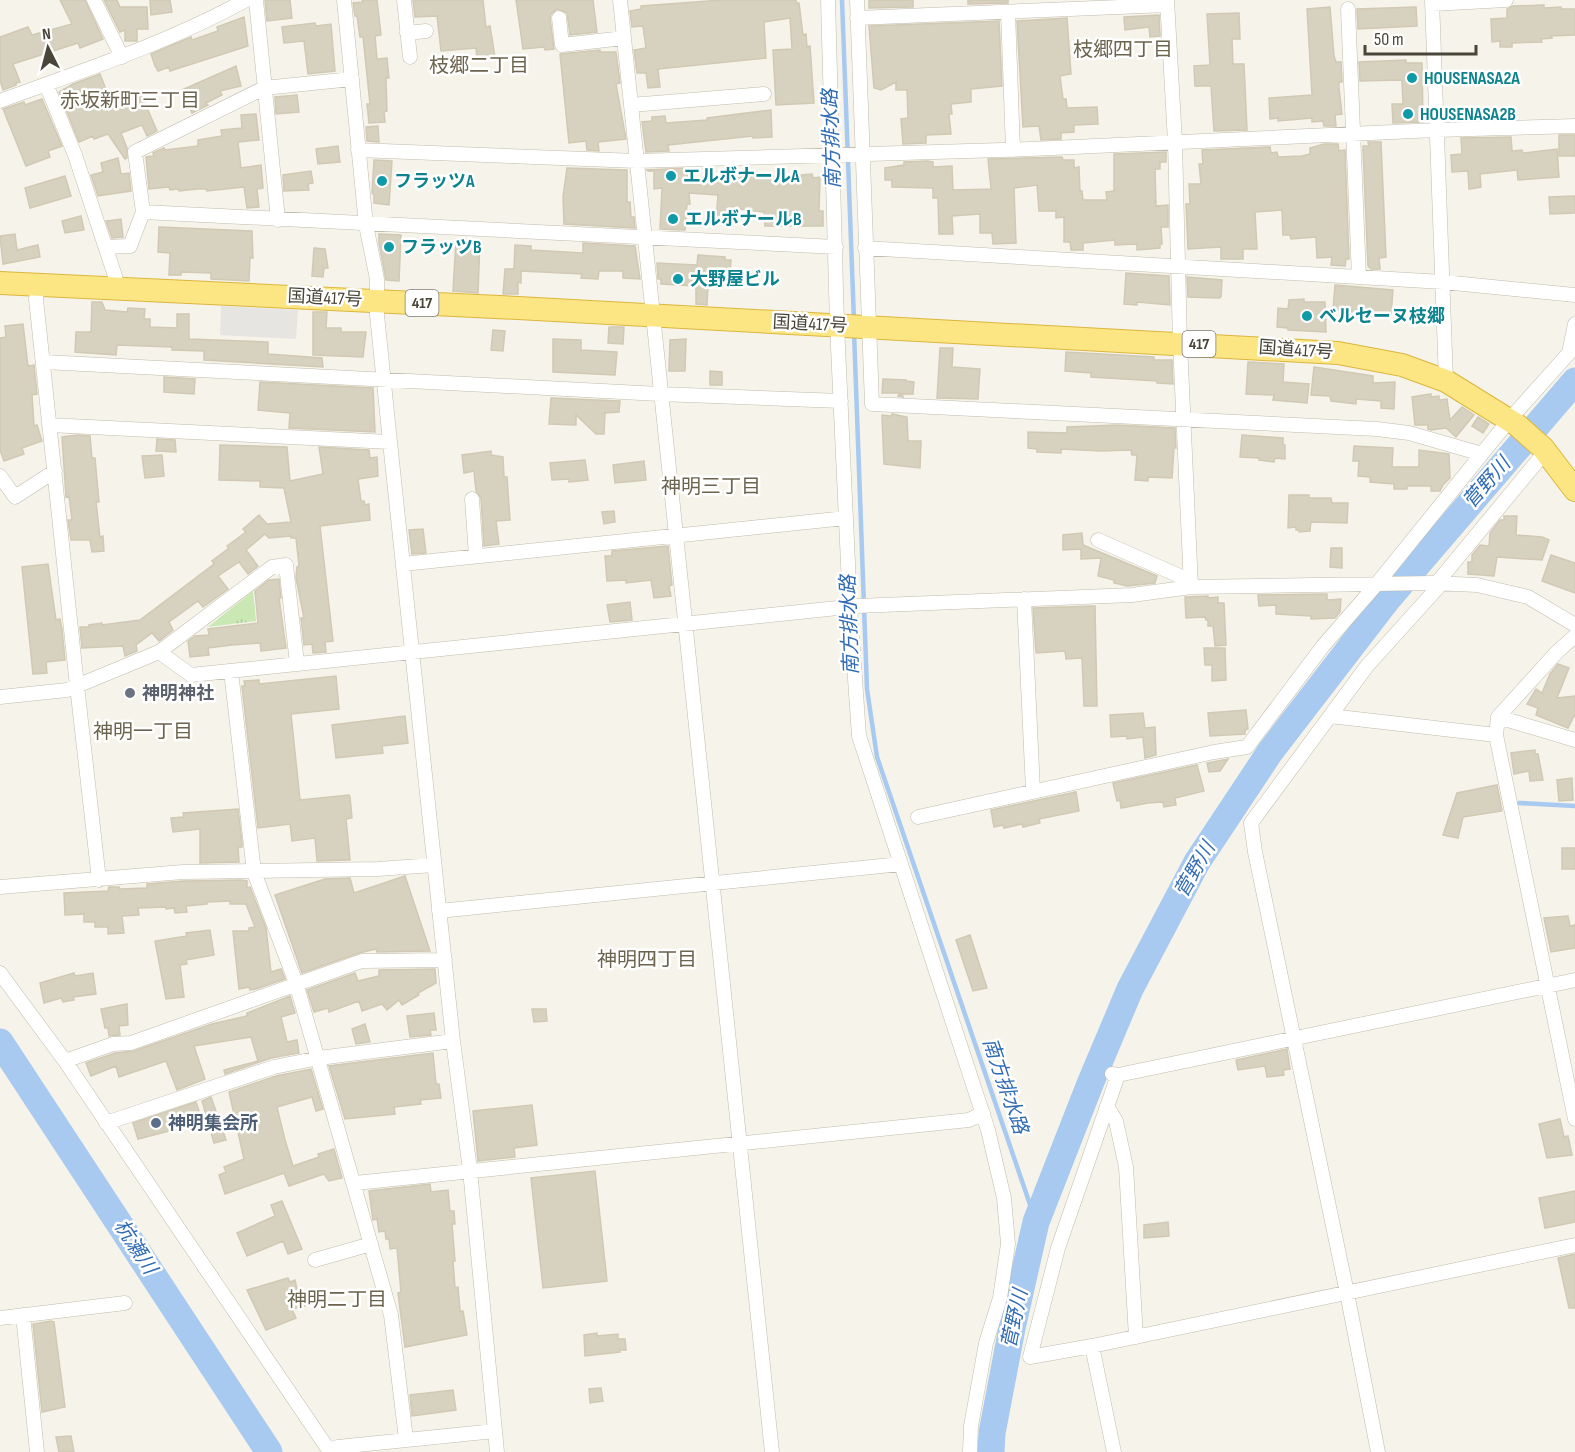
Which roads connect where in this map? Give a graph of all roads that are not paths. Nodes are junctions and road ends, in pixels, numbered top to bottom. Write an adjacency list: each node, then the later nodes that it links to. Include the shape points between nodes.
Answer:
1 (94, 0): 19 (street)
2 (246, 0): 19 (street, via 202,24)
3 (256, 0): 23 (street)
4 (344, 0): 21 (street)
5 (404, 0): 17 (street)
6 (620, 0): 18 (street)
7 (828, 0): 34 (street)
8 (857, 0): 15 (street)
9 (1506, 0): 10 (street)
10 (1432, 2): 28 (street)
11 (1167, 3): 13 (street); 30 (street)
12 (1348, 9): 29 (street)
13 (1008, 12): 15 (street); 32 (street)
14 (559, 18): 18 (street, via 562,45)
15 (857, 18): 33 (street)
16 (426, 31): 17 (street)
17 (407, 33): 20 (street)
18 (624, 38): 26 (street)
19 (122, 57): 22 (street)
20 (410, 57)
21 (352, 79): 23 (street); 31 (street)
22 (46, 84): 25 (street); 40 (street)
23 (264, 88): 36 (street, via 135,152); 37 (street)
24 (764, 94): 26 (street)
25 (0, 101)
26 (631, 105): 35 (street)
27 (1575, 126): 28 (street)
28 (1436, 130): 29 (street); 45 (street)
29 (1352, 134): 30 (street); 44 (street)
30 (1175, 142): 32 (street); 43 (street)
31 (358, 150): 35 (street); 38 (street)
32 (1013, 150): 33 (street)
33 (860, 153): 34 (street); 42 (street)
34 (836, 154): 35 (street); 41 (street)
35 (637, 161): 39 (street)
36 (143, 212): 37 (street); 40 (street, via 130,246)
37 (278, 220): 38 (street)
38 (366, 225): 39 (street); 50 (street, via 377,279)
39 (644, 237): 41 (street); 51 (street)
40 (106, 247): 48 (street)
41 (836, 247): 53 (street)
42 (866, 248): 43 (street); 53 (street)
43 (1179, 266): 44 (street); 54 (street)
44 (1359, 277): 45 (street)
45 (1443, 282): 49 (street); 57 (street)
46 (0, 283): 47 (highway, 国道417号 / 417)
47 (38, 286): 48 (highway, 国道417号 / 417); 55 (street, via 36,299)
48 (117, 288): 50 (highway, 国道417号 / 417)
49 (1575, 295)
50 (376, 300): 51 (highway, 国道417号 / 417); 56 (street)
51 (653, 316): 53 (highway, 国道417号 / 417); 58 (street)
52 (1575, 324): 61 (street, via 1569,353)
53 (854, 326): 54 (highway, 国道417号 / 417); 59 (street); 60 (street, via 872,404)
54 (1180, 343): 57 (highway, 国道417号 / 417, via 1338,353 1402,365); 60 (street)
55 (44, 362): 56 (street); 62 (street)
56 (383, 378): 58 (street); 63 (street)
57 (1446, 381): 61 (highway, 国道417号 / 417)
58 (660, 394): 59 (street); 71 (street)
59 (841, 401): 70 (street)
60 (1184, 419): 65 (street, via 1377,429 1409,433); 75 (street)
61 (1513, 422): 64 (highway, 国道417号 / 417); 65 (street)
62 (49, 425): 63 (street); 66 (street)
63 (390, 442): 74 (street)
64 (1544, 450): 68 (highway, 国道417号 / 417); 76 (street)
65 (1482, 454): 77 (street)
66 (55, 471): 67 (street, via 15,497); 87 (street)
67 (0, 476)
68 (1575, 490)
69 (472, 499): 73 (street)
70 (846, 518): 71 (street); 79 (street)
71 (675, 536): 73 (street); 80 (street)
72 (1098, 540): 75 (street)
73 (476, 556): 74 (street)
74 (403, 564): 84 (street)
75 (1191, 584): 77 (street); 78 (street, via 1132,595)
76 (1437, 584): 77 (street); 81 (street, via 1477,585 1528,597); 89 (street)
77 (1379, 585): 93 (street, via 1323,646 1247,747)
78 (1023, 599): 79 (street); 93 (street)
79 (853, 606): 80 (street); 95 (street, via 859,736)
80 (685, 625): 84 (street); 99 (street)
81 (1575, 625)
82 (1575, 636): 90 (street)
83 (159, 652): 85 (street, via 272,567 286,565); 86 (street, via 191,675); 87 (street)
84 (413, 653): 85 (street); 96 (street)
85 (297, 664): 86 (street)
86 (231, 671): 97 (street)
87 (77, 686): 88 (street); 98 (street)
88 (0, 696)
89 (1330, 716): 91 (street); 107 (street, via 1251,823)
90 (1498, 717): 91 (street); 92 (street)
91 (1496, 735): 106 (street)
92 (1575, 740)
93 (1033, 791): 94 (street)
94 (918, 817)
95 (900, 864): 99 (street); 112 (street)
96 (434, 865): 97 (street); 101 (street)
97 (254, 872): 98 (street, via 183,872); 105 (street)
98 (99, 880): 100 (street)
99 (714, 883): 101 (street); 115 (street)
100 (0, 887)
101 (440, 911): 102 (street)
102 (445, 960): 105 (street, via 362,961); 108 (street)
103 (0, 973): 110 (street)
104 (1575, 980): 106 (street)
105 (296, 983): 109 (street); 110 (street, via 131,1043 113,1044)
106 (1547, 986): 107 (street); 113 (street)
107 (1294, 1038): 111 (street, via 1115,1074); 121 (street)
108 (453, 1041): 109 (street); 116 (street)
109 (319, 1058): 114 (street, via 274,1067); 117 (street)
110 (65, 1061): 114 (street)
111 (1107, 1106): 125 (street, via 1116,1121 1126,1167); 126 (street, via 1058,1248 1030,1357)
112 (983, 1113): 115 (street, via 969,1120); 133 (street, via 1004,1198 1008,1244 1000,1298 986,1343)
113 (1575, 1119)
114 (106, 1122): 129 (street)
115 (741, 1143): 116 (street); 132 (street)
116 (470, 1170): 117 (street); 127 (street)
117 (355, 1183): 118 (street)
118 (371, 1244): 120 (street); 128 (street, via 391,1315)
119 (1575, 1245): 121 (street)
120 (315, 1260)
121 (1347, 1293): 125 (street); 135 (street)
122 (125, 1303): 123 (street)
123 (23, 1315): 124 (street); 130 (street)
124 (0, 1318)
125 (1136, 1337): 126 (street)
126 (1092, 1346): 134 (street)
127 (495, 1431): 128 (street); 131 (street)
128 (406, 1439): 129 (street)
129 (330, 1451)
130 (38, 1452)
131 (497, 1452)
132 (772, 1452)
133 (970, 1452)
134 (1114, 1452)
135 (1378, 1452)

